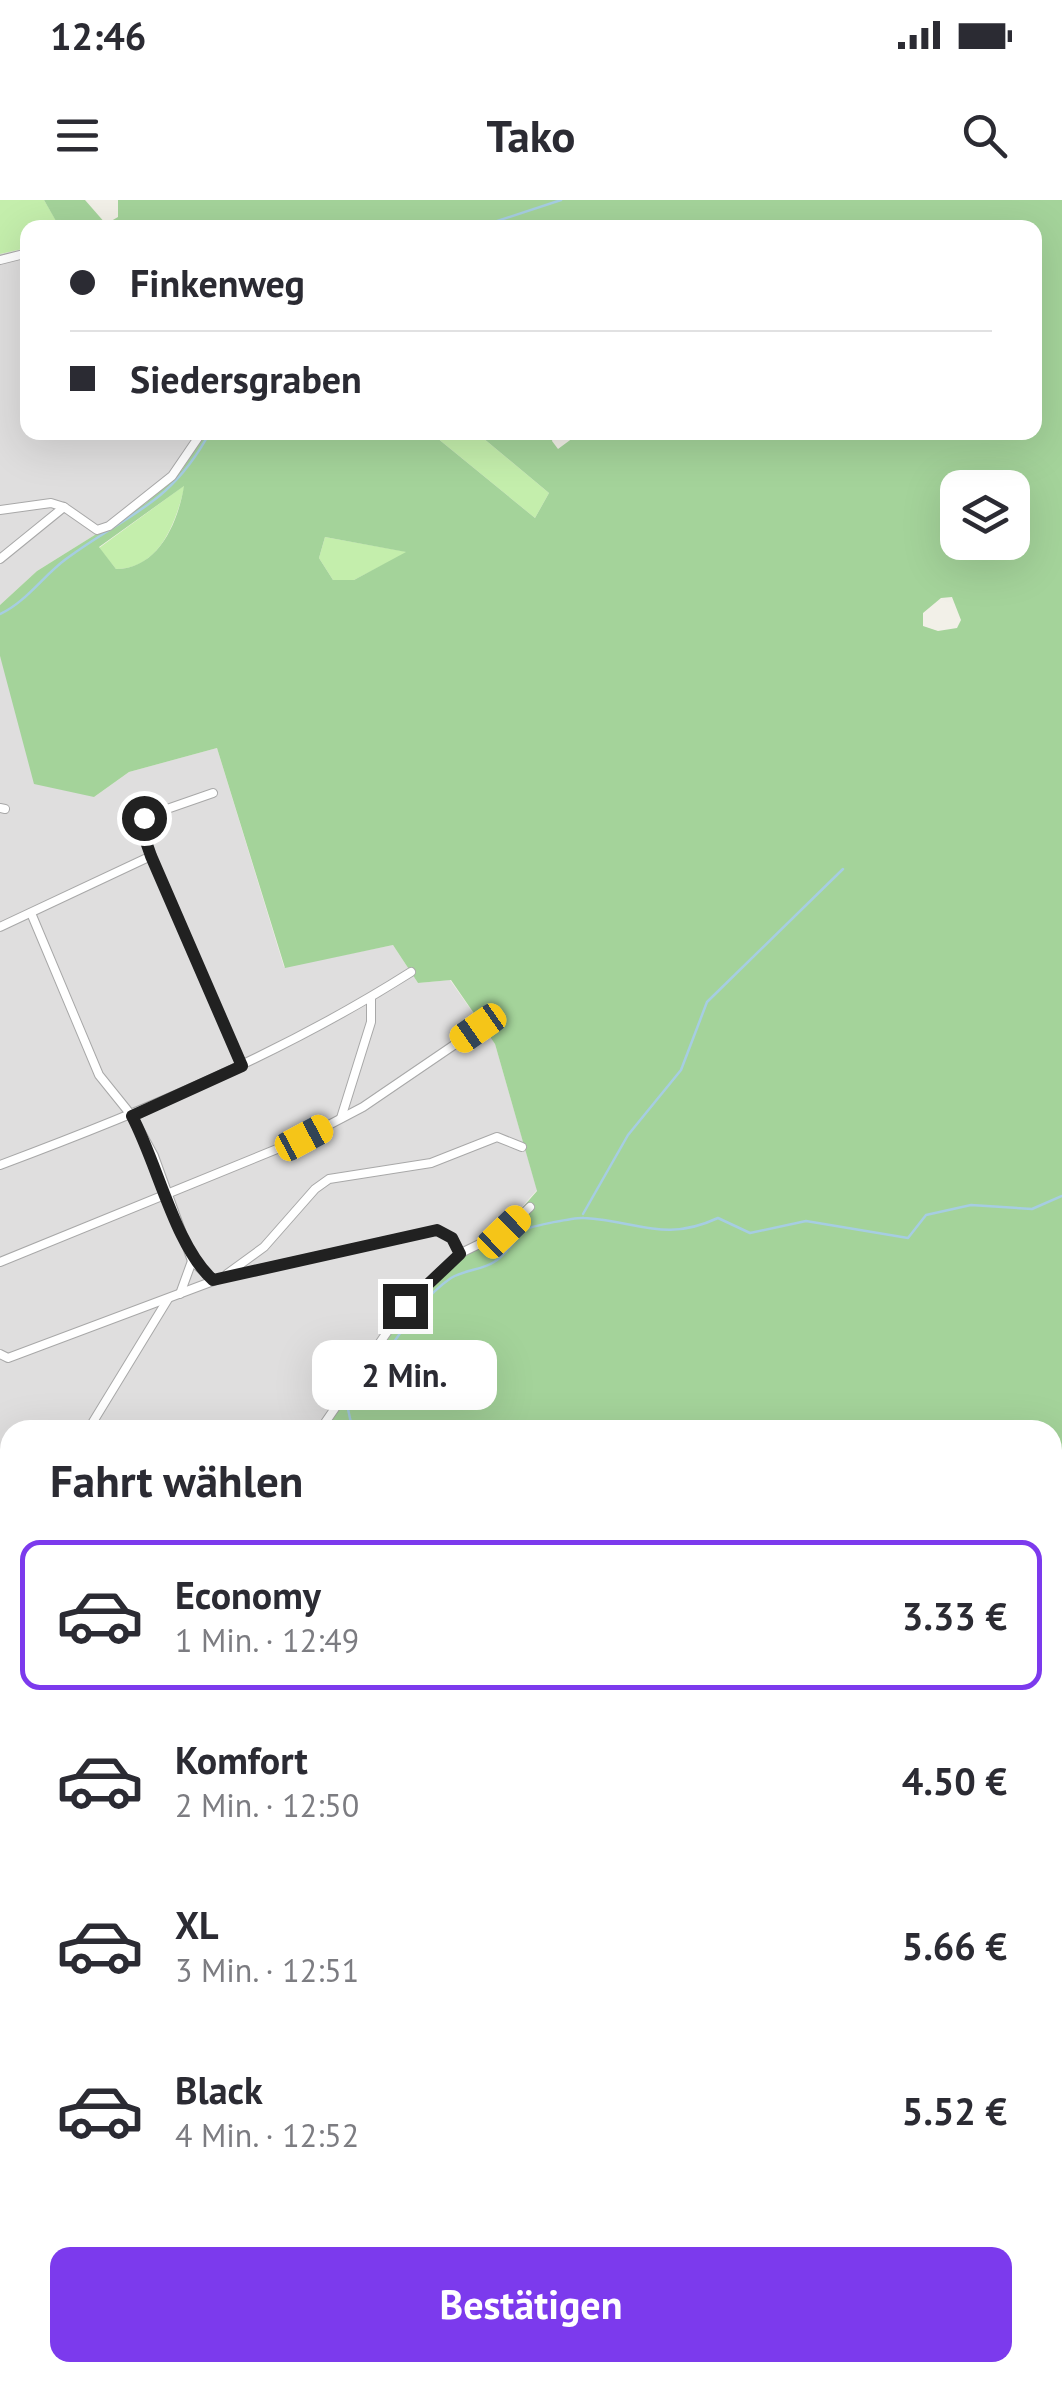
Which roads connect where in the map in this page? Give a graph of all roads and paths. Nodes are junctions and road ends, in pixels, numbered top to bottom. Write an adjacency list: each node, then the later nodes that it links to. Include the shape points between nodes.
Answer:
1 (197, 440): 2 (street, via 172,476 109,526 97,530)
2 (64, 507): 3 (street); 4 (street)
3 (0, 510)
4 (0, 558)
5 (213, 792): 6 (street, via 144,818)
6 (151, 856): 7 (street); 12 (street)
7 (31, 913): 8 (street); 13 (street, via 99,1075)
8 (0, 927)
9 (411, 972): 10 (street)
10 (371, 998): 12 (street); 14 (street)
11 (478, 1028): 14 (street)
12 (242, 1066): 13 (street)
13 (132, 1116): 16 (street); 17 (street)
14 (341, 1118): 17 (street)
15 (522, 1147): 22 (street, via 497,1137 431,1162 329,1180 264,1247)
16 (0, 1165)
17 (168, 1196): 20 (street); 21 (street)
18 (530, 1206): 19 (street, via 504,1232)
19 (460, 1254): 22 (street, via 452,1238 437,1230); 28 (street, via 405,1306)
20 (192, 1261): 23 (street); 24 (street)
21 (0, 1262)
22 (224, 1277): 23 (street)
23 (213, 1280): 24 (street)
24 (180, 1294): 25 (street)
25 (168, 1298): 26 (street, via 8,1358); 27 (street)
26 (0, 1354)
27 (94, 1420)
28 (327, 1420)

